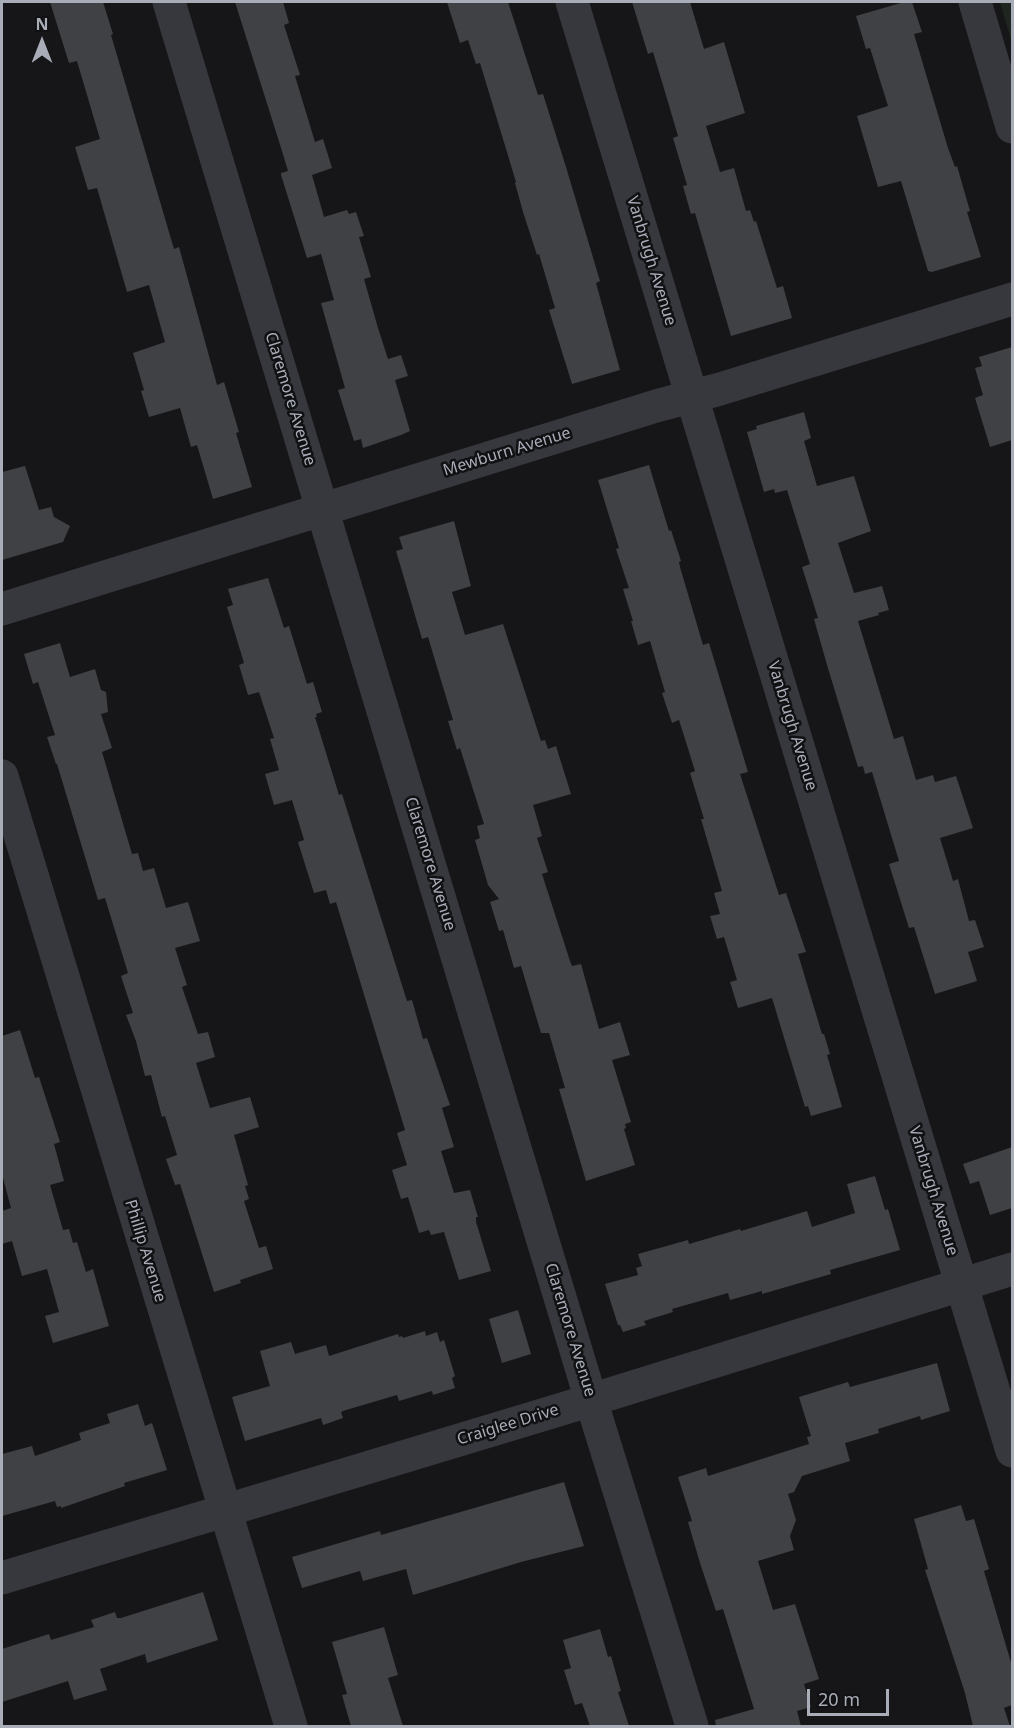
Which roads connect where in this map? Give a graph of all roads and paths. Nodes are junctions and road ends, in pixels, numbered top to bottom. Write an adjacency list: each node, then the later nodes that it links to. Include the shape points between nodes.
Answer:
1 (169, 2): 7 (street, Claremore Avenue)
2 (572, 2): 6 (street, Vanbrugh Avenue)
3 (975, 2): 4 (street)
4 (1012, 127)
5 (1012, 299): 6 (street, Mewburn Avenue)
6 (692, 397): 7 (street, Mewburn Avenue); 11 (street, Vanbrugh Avenue)
7 (323, 510): 8 (street, Mewburn Avenue); 12 (street, Claremore Avenue)
8 (2, 609)
9 (2, 776): 14 (street, Phillip Avenue)
10 (1012, 1269): 11 (street, Craiglee Drive)
11 (962, 1284): 12 (street, Craiglee Drive); 13 (street, Vanbrugh Avenue)
12 (591, 1400): 14 (street, Craiglee Drive); 17 (street, Claremore Avenue)
13 (1012, 1451)
14 (224, 1510): 15 (street, Craiglee Drive); 16 (street, Phillip Avenue)
15 (2, 1578)
16 (291, 1726)
17 (692, 1726)

